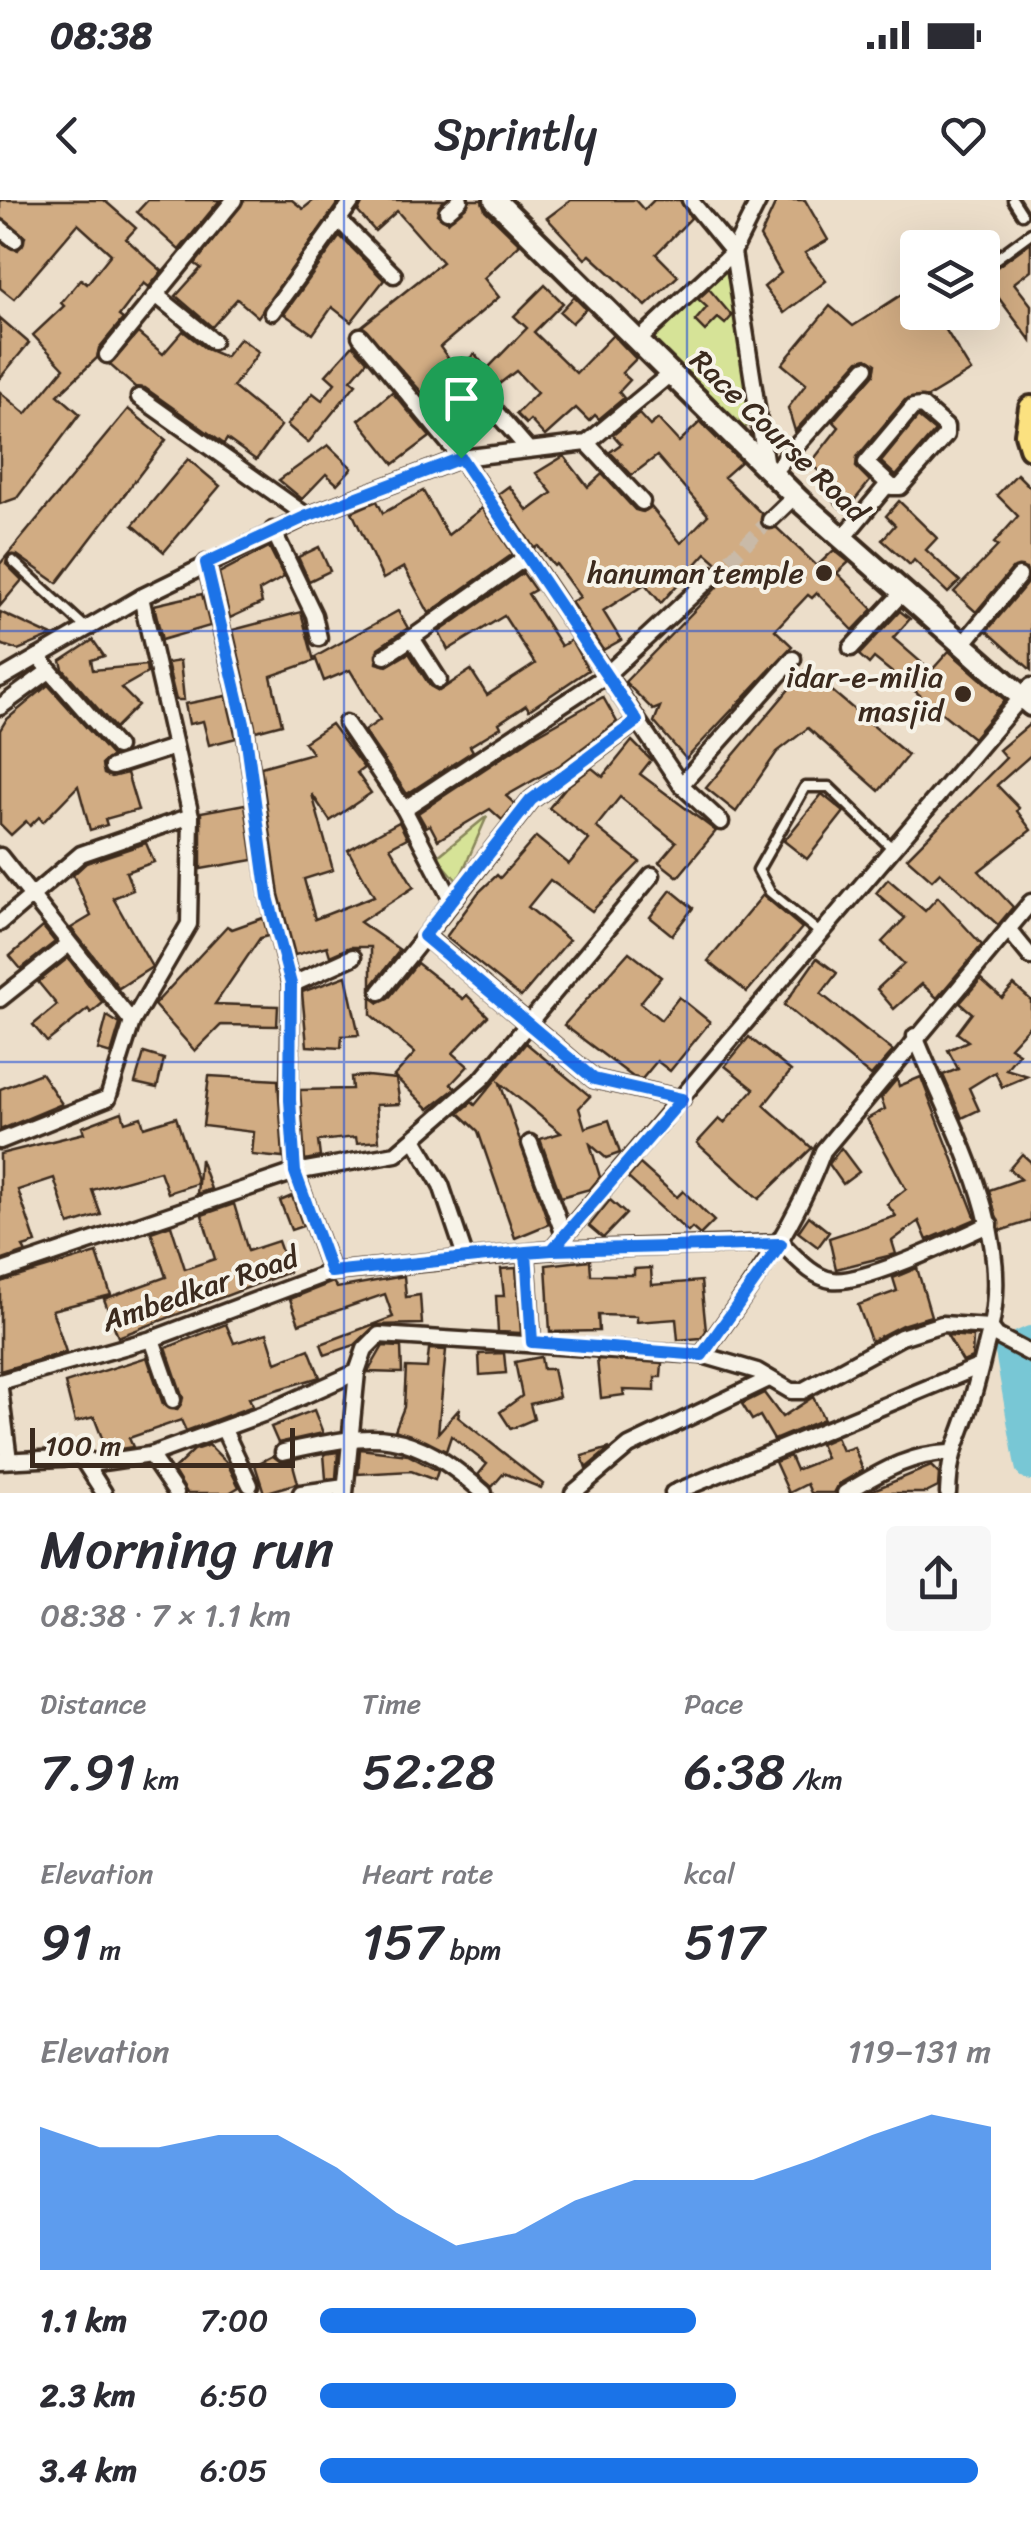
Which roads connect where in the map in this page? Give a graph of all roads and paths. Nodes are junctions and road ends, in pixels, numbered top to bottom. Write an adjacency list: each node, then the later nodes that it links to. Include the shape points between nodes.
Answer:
1 (234, 200): 17 (street)
2 (354, 200): 10 (street)
3 (460, 200): 8 (street)
4 (496, 200): 21 (street, Race Course Road)
5 (690, 200): 14 (street)
6 (759, 200): 14 (street)
7 (1013, 200): 9 (lane)
8 (447, 211)
9 (1022, 214)
10 (338, 220): 16 (street); 18 (street)
11 (0, 228): 13 (street)
12 (1031, 233): 15 (lane)
13 (15, 240)
14 (733, 252): 21 (street); 32 (street)
15 (1000, 256)
16 (394, 275)
17 (156, 294): 20 (street); 22 (street)
18 (272, 312)
19 (360, 336): 31 (street)
20 (213, 340)
21 (638, 341): 24 (street, Race Course Road)
22 (106, 355)
23 (866, 368): 32 (street)
24 (670, 374): 28 (street); 32 (street, Race Course Road)
25 (139, 397): 36 (street)
26 (486, 401): 30 (street)
27 (1031, 408): 29 (main road)
28 (587, 443): 30 (street); 35 (street)
29 (1031, 447)
30 (528, 449): 31 (street)
31 (461, 458): 36 (street); 40 (street)
32 (770, 470): 34 (street, Race Course Road)
33 (888, 484): 33 (street, via 868,467 868,458 913,407 922,406 946,434 900,487); 39 (street)
34 (795, 496): 37 (street); 39 (street, Race Course Road)
35 (642, 502)
36 (307, 516): 38 (street)
37 (770, 520)
38 (273, 530): 42 (street); 48 (street)
39 (843, 538): 45 (street, Race Course Road)
40 (525, 558): 49 (street); 56 (street)
41 (13, 562): 47 (lane)
42 (206, 563): 46 (street); 83 (street, via 245,728 268,897)
43 (715, 574): 56 (street)
44 (1019, 576): 50 (street)
45 (903, 592): 50 (street, Race Course Road); 51 (street)
46 (141, 597): 47 (street); 63 (street)
47 (87, 629): 53 (street)
48 (319, 638)
49 (412, 638): 52 (street); 58 (street)
50 (963, 644): 59 (street, Race Course Road)
51 (851, 648)
52 (385, 656)
53 (38, 657): 55 (street); 57 (street)
54 (794, 659): 66 (street)
55 (49, 672): 60 (street); 64 (street)
56 (605, 676): 61 (street); 67 (street)
57 (0, 679)
58 (440, 680)
59 (1028, 696): 70 (street)
60 (1, 709)
61 (637, 721): 66 (street); 74 (street, via 531,800)
62 (346, 723): 67 (street)
63 (174, 746): 65 (street); 68 (street)
64 (117, 748)
65 (112, 767)
66 (681, 785): 69 (street)
67 (404, 809): 74 (street)
68 (192, 816): 73 (street, via 81,854); 86 (street, via 189,924)
69 (722, 822)
70 (894, 850): 79 (street); 79 (lane, via 829,788 805,787 758,870 770,892)
71 (0, 856): 73 (street)
72 (652, 874): 87 (street)
73 (32, 897): 76 (street); 80 (street)
74 (452, 901): 78 (street)
75 (1031, 902): 77 (street)
76 (0, 923)
77 (1008, 929): 81 (street); 88 (street)
78 (424, 936): 84 (street); 87 (street)
79 (823, 936): 89 (street)
80 (69, 944): 85 (street); 86 (street)
81 (1031, 957)
82 (353, 958): 83 (street)
83 (291, 984): 93 (street)
84 (380, 992)
85 (0, 1000)
86 (132, 1022): 91 (street, via 108,1098)
87 (530, 1024): 89 (street, via 594,1079); 90 (street, via 483,1078)
88 (916, 1036): 94 (street); 96 (street, via 822,1151)
89 (682, 1099): 95 (street)
90 (414, 1139): 93 (street, via 396,1154); 99 (street, via 441,1185)
91 (0, 1141)
92 (530, 1144): 95 (street)
93 (295, 1172): 100 (street); 101 (street)
94 (990, 1224): 96 (street, via 931,1251 834,1281); 102 (street, via 997,1261)
95 (564, 1235): 97 (street)
96 (781, 1244): 97 (street, Ambedkar Road); 106 (street)
97 (552, 1250): 98 (street, Ambedkar Road)
98 (526, 1252): 99 (street, Ambedkar Road); 104 (street)
99 (466, 1259): 101 (street, Ambedkar Road)
100 (0, 1272)
101 (331, 1272): 103 (street, Ambedkar Road)
102 (994, 1332): 105 (street); 107 (street); 109 (street, via 942,1324 901,1336 802,1390)
103 (152, 1339): 110 (street, Ambedkar Road); 111 (street)
104 (532, 1342): 106 (street); 108 (street, via 379,1335)
105 (1031, 1354)
106 (702, 1355): 109 (street)
107 (978, 1367): 115 (street); 126 (street)
108 (357, 1372): 112 (street); 113 (street)
109 (769, 1380): 125 (street, via 629,1446)
110 (0, 1386): 118 (street)
111 (173, 1400)
112 (224, 1430): 116 (street); 119 (street)
113 (351, 1437): 114 (street); 120 (street); 124 (street, via 420,1446)
114 (284, 1452)
115 (950, 1454): 127 (street, via 896,1463); 128 (street)
116 (150, 1456): 117 (street, via 96,1463); 122 (street)
117 (81, 1457): 118 (street); 121 (street)
118 (5, 1460)
119 (250, 1485)
120 (345, 1490): 123 (street)
121 (104, 1493)
122 (176, 1493)
123 (301, 1493)
124 (484, 1493)
125 (573, 1493)
126 (673, 1493)
127 (844, 1493)
128 (948, 1493)

